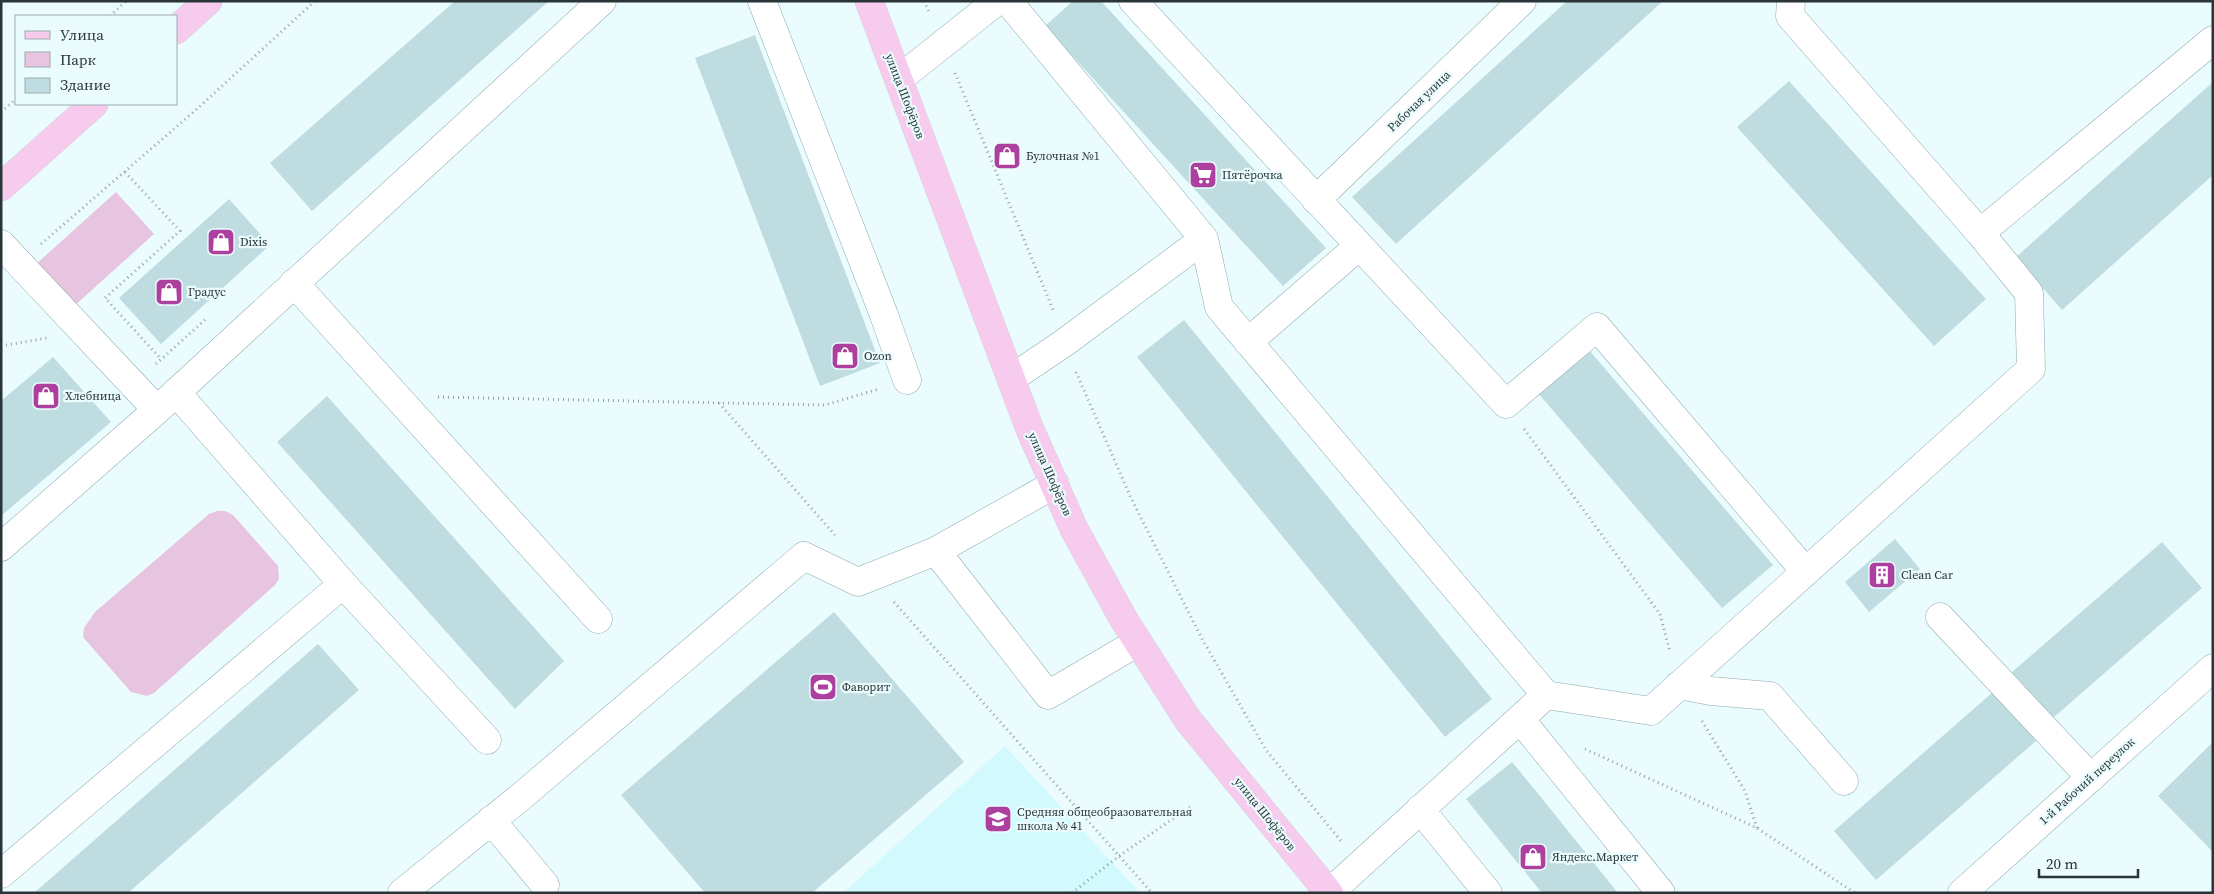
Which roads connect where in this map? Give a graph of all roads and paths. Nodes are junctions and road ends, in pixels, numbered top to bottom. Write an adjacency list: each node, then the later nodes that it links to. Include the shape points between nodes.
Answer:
1 (126, 1): 13 (path)
2 (315, 1): 21 (path)
3 (602, 1): 28 (street)
4 (762, 1): 35 (street)
5 (869, 1): 17 (main road, улица Шофёров)
6 (924, 1): 16 (path)
7 (998, 1): 16 (street)
8 (1008, 1): 25 (street)
9 (1133, 1): 23 (street)
10 (1522, 1): 23 (street, Рабочая улица)
11 (1791, 1): 24 (street, via 1790,16)
12 (203, 3): 14 (main road)
13 (111, 15)
14 (178, 28)
15 (2213, 40): 24 (street)
16 (943, 44): 17 (street); 31 (path)
17 (899, 79): 34 (main road, улица Шофёров)
18 (15, 100): 20 (path)
19 (93, 105): 22 (main road)
20 (1, 112)
21 (124, 172): 27 (path); 33 (path, via 180,231 105,298)
22 (1, 187)
23 (1316, 200): 26 (street)
24 (1980, 233): 44 (street, via 2029,293 2032,369)
25 (1204, 239): 30 (street, via 1219,307); 31 (street)
26 (1359, 246): 30 (street); 39 (street)
27 (11, 253): 29 (street)
28 (294, 284): 36 (street); 37 (street)
29 (84, 332): 32 (path); 37 (street)
30 (1248, 342): 52 (street)
31 (1064, 343): 34 (street); 63 (path, via 1131,498 1201,637 1266,750)
32 (1, 346)
33 (161, 359)
34 (1012, 378): 40 (main road, улица Шофёров, via 1029,427)
35 (907, 380): 38 (path, via 825,406)
36 (397, 396): 38 (path); 48 (street)
37 (166, 401): 42 (street); 46 (street)
38 (718, 403): 41 (path)
39 (1506, 404): 44 (street, via 1597,327); 51 (path, via 1660,614)
40 (1055, 484): 43 (street); 49 (main road, улица Шофёров, via 1074,529)
41 (840, 540)
42 (1, 547)
43 (936, 551): 45 (street); 49 (street, via 1048,695)
44 (1805, 571): 51 (street)
45 (872, 576): 60 (street, via 858,582 804,556); 62 (path)
46 (343, 584): 54 (street); 64 (street)
47 (1940, 617): 56 (street)
48 (598, 619)
49 (1138, 642): 69 (main road, улица Шофёров, via 1188,720)
50 (2213, 668): 56 (street, 1-й Рабочий переулок)
51 (1679, 685): 52 (street, via 1651,711); 57 (street, via 1770,696); 61 (path, via 1745,791)
52 (1546, 695): 53 (street)
53 (1520, 719): 59 (street); 71 (street)
54 (487, 740)
55 (1581, 747): 61 (path)
56 (2090, 778): 73 (street, 1-й Рабочий переулок)
57 (1844, 782)
58 (1190, 807): 62 (path)
59 (1420, 809): 63 (street); 70 (street)
60 (491, 820): 65 (street); 66 (street)
61 (1757, 828): 72 (path)
62 (1119, 856): 67 (path); 68 (path)
63 (1360, 864): 69 (street)
64 (1, 874)
65 (546, 885)
66 (402, 893)
67 (1072, 893)
68 (1152, 893)
69 (1329, 893)
70 (1488, 893)
71 (1661, 893)
72 (1855, 893)
73 (1962, 893)

